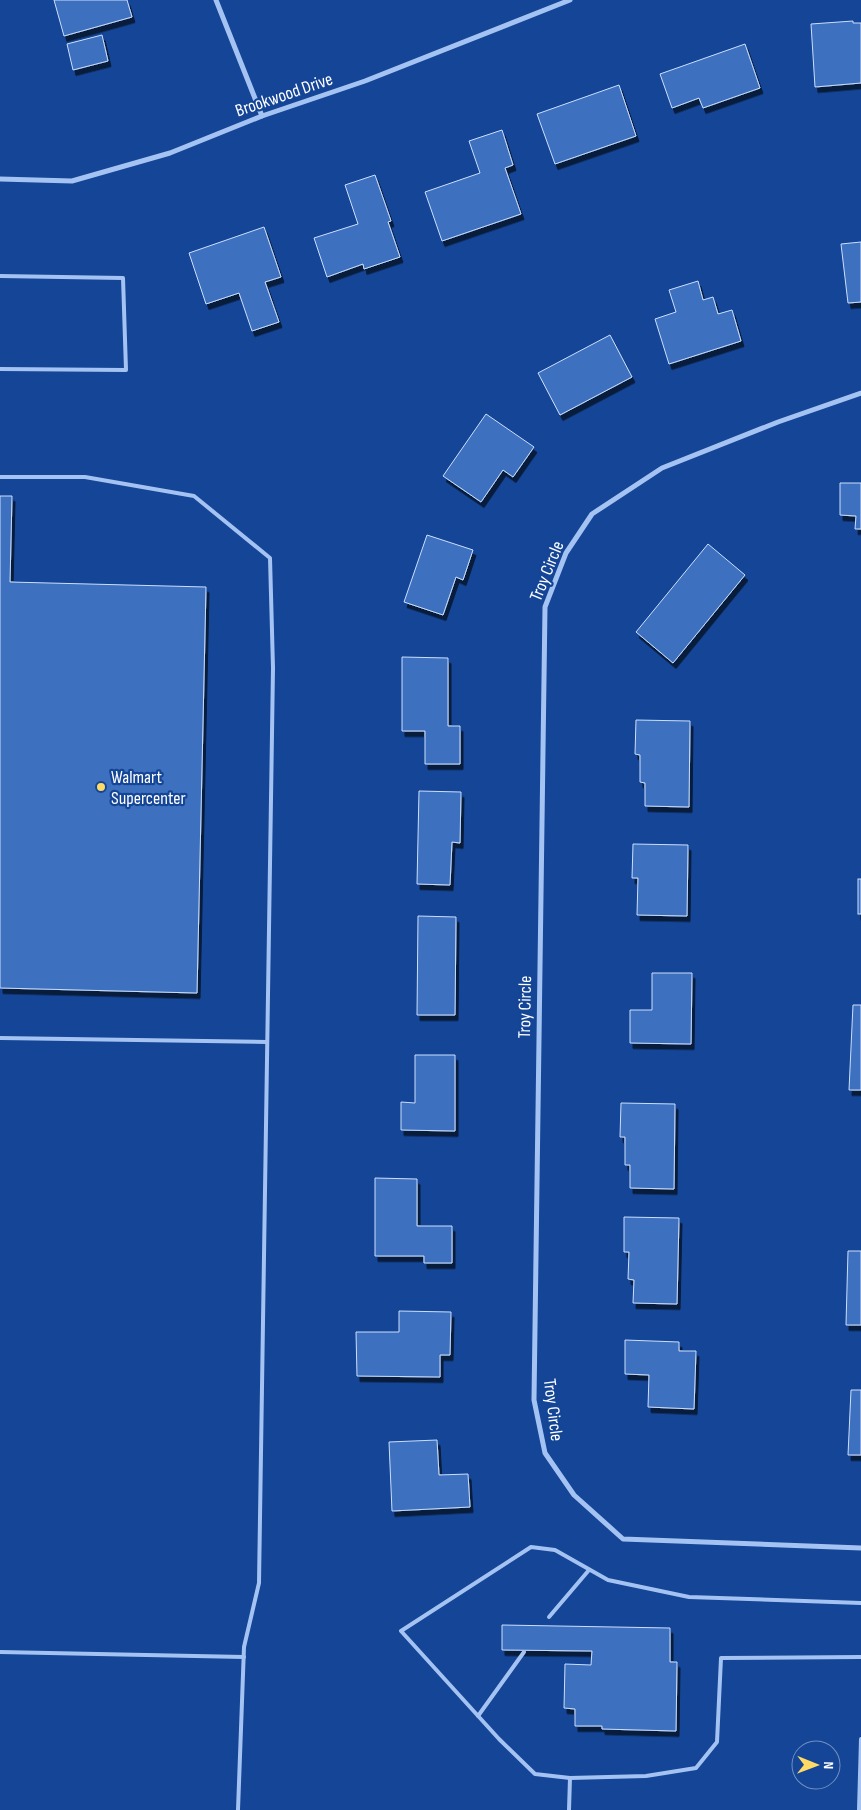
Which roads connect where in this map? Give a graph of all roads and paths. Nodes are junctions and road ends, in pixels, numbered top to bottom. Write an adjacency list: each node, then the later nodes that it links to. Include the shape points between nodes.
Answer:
1 (216, 0): 3 (street)
2 (570, 0): 3 (street, Brookwood Drive, via 365,81)
3 (262, 116): 4 (street, Brookwood Drive, via 170,153 72,181)
4 (0, 179)
5 (0, 276): 6 (lane, via 123,278 126,370)
6 (0, 369)
7 (861, 393): 11 (street, Troy Circle, via 662,468 592,514 566,553 545,607 534,1400 545,1454 574,1495 623,1539)
8 (0, 476): 10 (lane, via 84,477 194,496 270,558 273,668)
9 (0, 1038): 10 (lane)
10 (267, 1042): 17 (lane, via 259,1582)
11 (861, 1548)
12 (589, 1570): 13 (lane, via 608,1580 689,1597); 14 (lane); 19 (lane, via 554,1550 531,1546 401,1631)
13 (861, 1603)
14 (549, 1617)
15 (0, 1652): 17 (lane)
16 (524, 1652): 19 (lane)
17 (244, 1657): 23 (lane)
18 (861, 1657): 21 (lane, via 721,1658 717,1742 696,1768 646,1776)
19 (478, 1716): 21 (lane, via 535,1774)
20 (861, 1739): 22 (lane)
21 (570, 1778): 24 (lane)
22 (860, 1789): 25 (lane)
23 (238, 1810)
24 (569, 1810)
25 (859, 1810)

